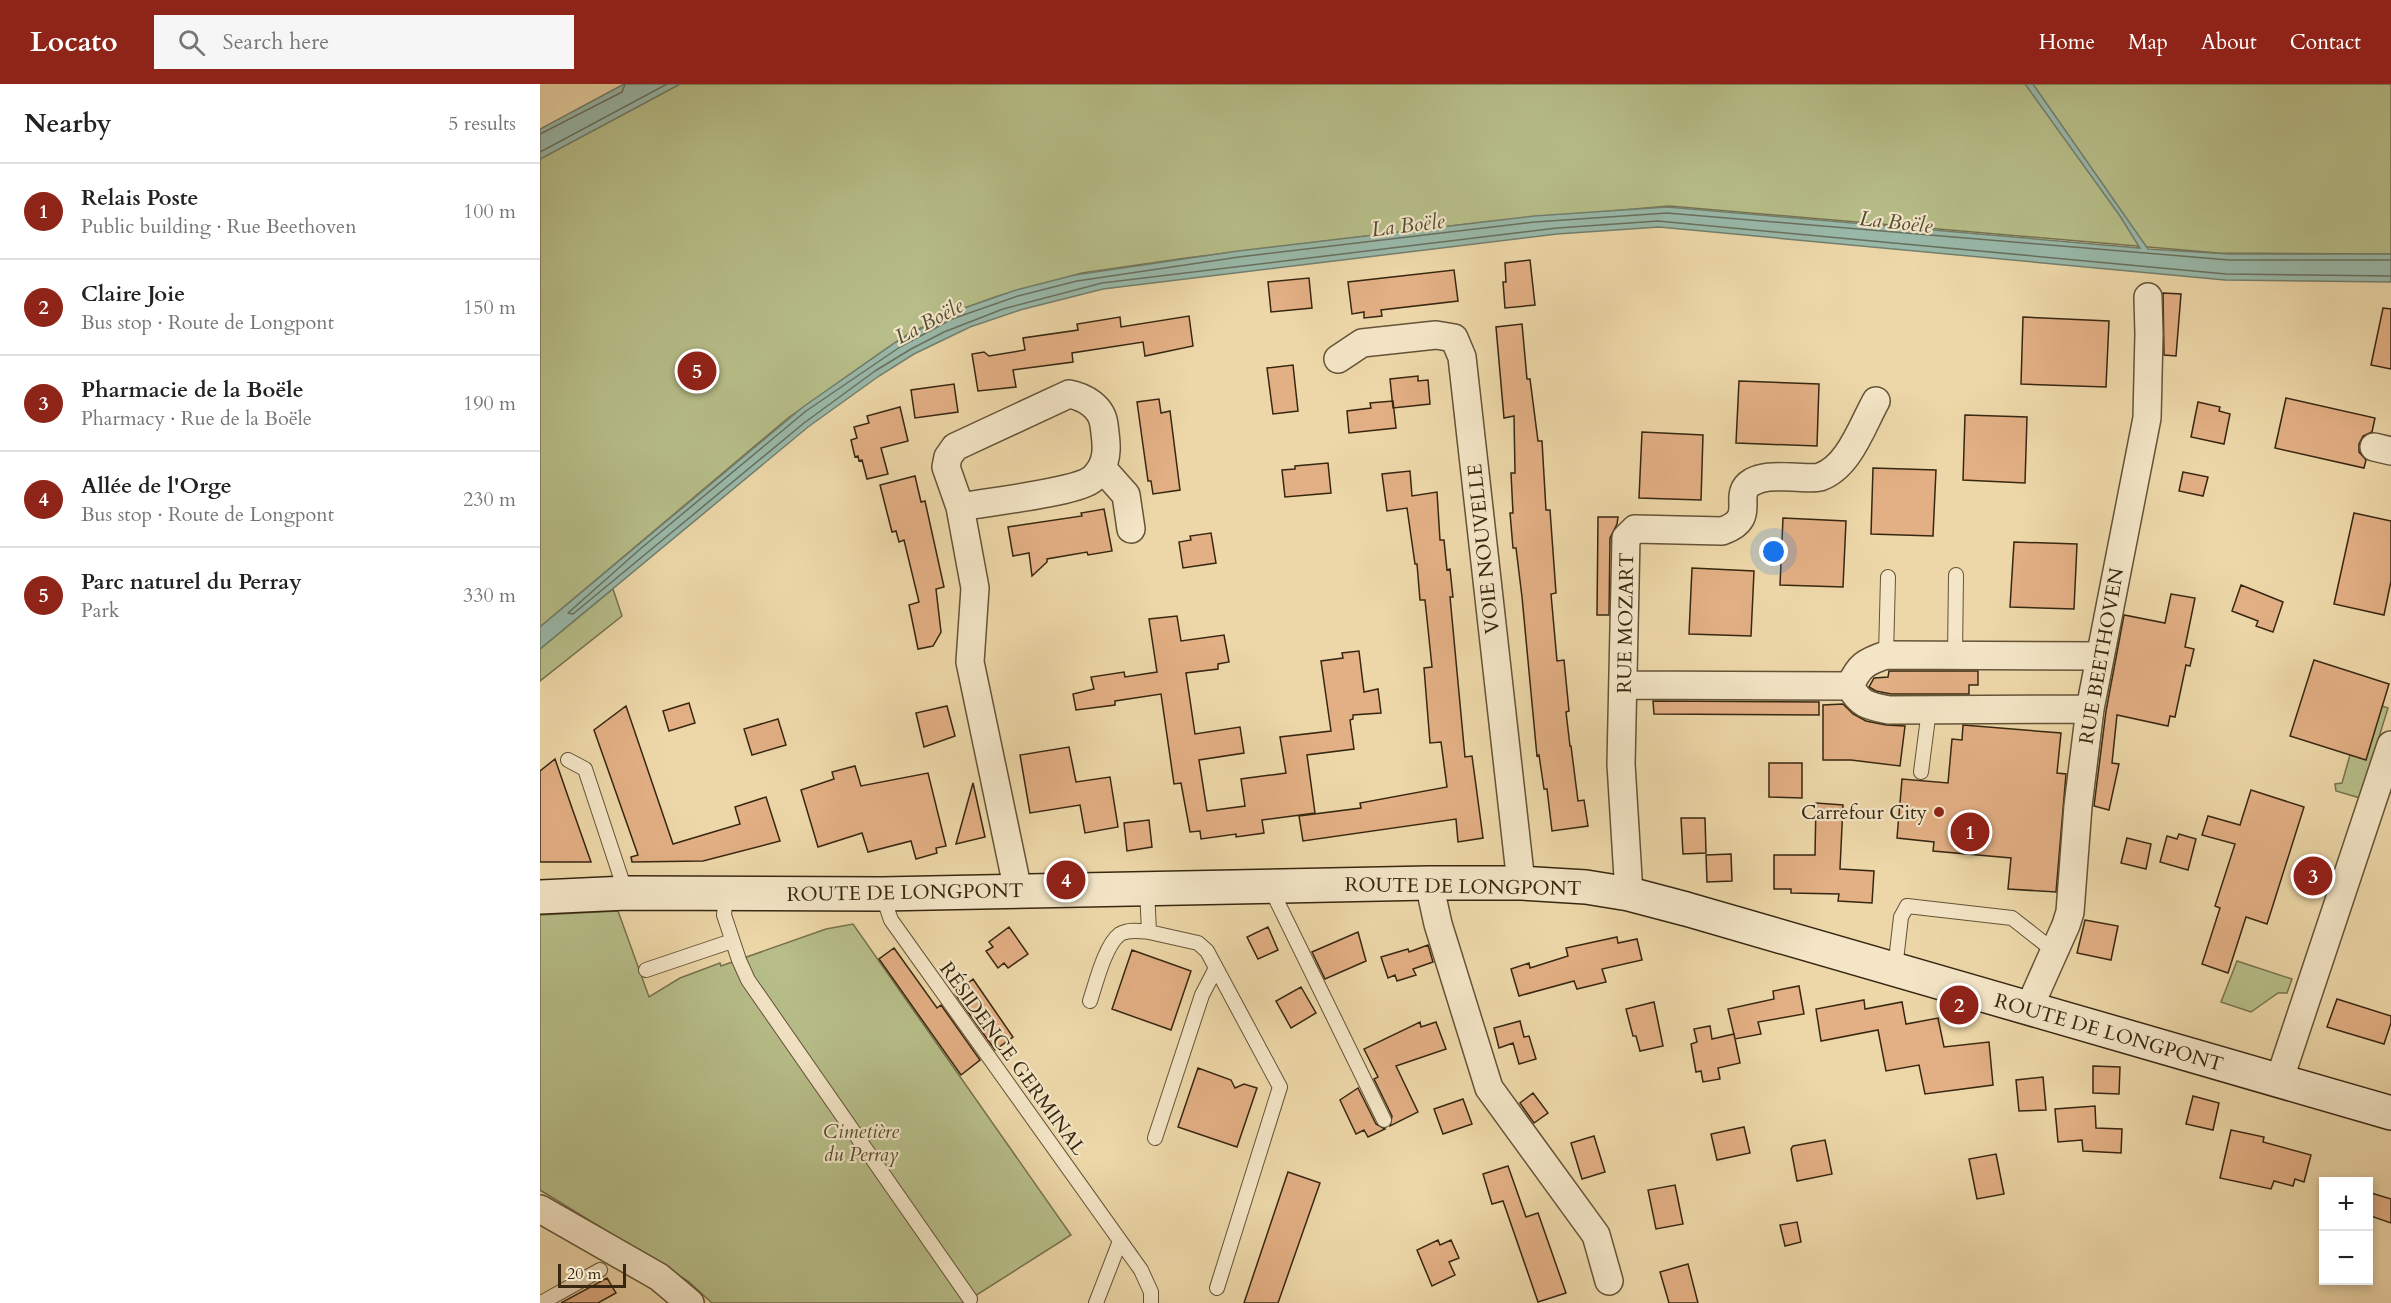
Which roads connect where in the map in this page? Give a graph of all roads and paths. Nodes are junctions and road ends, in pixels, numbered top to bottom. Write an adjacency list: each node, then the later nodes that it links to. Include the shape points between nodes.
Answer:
1 (2148, 297): 11 (street, RUE BEETHOVEN, via 2146,418)
2 (1338, 359): 20 (street, VOIE NOUVELLE, via 1362,343 1436,334 1454,338 1462,357)
3 (1876, 401): 12 (street, RUE MOZART, via 1845,457 1832,471 1817,478 1765,477 1750,483 1743,495 1742,517 1735,526 1722,531 1635,529 1626,538)
4 (1102, 468): 5 (street, via 1091,480 1073,488); 5 (street, via 1107,448 1103,421 1083,397 1069,394 955,447 946,467); 6 (street, via 1126,495)
5 (960, 507): 23 (street, via 975,588 970,662)
6 (1131, 529)
7 (1956, 576): 10 (lane)
8 (1888, 577): 9 (lane)
9 (1886, 655): 10 (street); 13 (street, via 1857,671)
10 (1955, 656): 11 (street)
11 (2099, 656): 14 (street, RUE BEETHOVEN)
12 (1624, 685): 13 (street); 26 (street, RUE MOZART, via 1621,764)
13 (1850, 686): 15 (street, via 1857,699 1869,706 1889,711)
14 (2090, 710): 15 (street); 31 (street, RUE BEETHOVEN, via 2070,912)
15 (1929, 711): 18 (lane)
16 (2391, 745): 37 (street)
17 (568, 760): 24 (lane, via 585,770)
18 (1921, 772)
19 (1429, 883): 20 (main road, ROUTE DE LONGPONT); 21 (main road, ROUTE DE LONGPONT); 44 (street, via 1438,924 1490,1088 1596,1235)
20 (1521, 884): 26 (main road, ROUTE DE LONGPONT, via 1586,887)
21 (1269, 886): 22 (main road, ROUTE DE LONGPONT); 39 (lane)
22 (1148, 889): 23 (main road, ROUTE DE LONGPONT); 29 (lane)
23 (1018, 891): 25 (main road, ROUTE DE LONGPONT)
24 (626, 893): 27 (main road, ROUTE DE LONGPONT); 28 (main road, ROUTE DE LONGPONT)
25 (882, 894): 27 (main road, ROUTE DE LONGPONT); 42 (lane, RÉSIDENCE GERMINAL, via 891,920)
26 (1629, 894): 33 (main road, ROUTE DE LONGPONT)
27 (726, 895): 30 (lane, via 724,915)
28 (540, 897)
29 (1149, 932): 32 (lane, via 1198,944); 35 (lane, via 1134,930 1120,934 1107,953)
30 (732, 941): 34 (lane); 46 (lane, via 748,980)
31 (2055, 951): 33 (lane, via 2012,918 1906,906 1901,917); 36 (street, RUE BEETHOVEN)
32 (1216, 968): 40 (lane, via 1202,995); 45 (lane, via 1280,1087)
33 (1895, 969): 36 (main road, ROUTE DE LONGPONT)
34 (646, 970)
35 (1090, 1001)
36 (2030, 1008): 37 (main road, ROUTE DE LONGPONT)
37 (2279, 1081): 38 (main road, ROUTE DE LONGPONT)
38 (2391, 1113)
39 (1384, 1120)
40 (1155, 1138)
41 (540, 1209): 48 (street, via 658,1277)
42 (1120, 1241): 49 (lane); 50 (lane, RÉSIDENCE GERMINAL, via 1141,1270 1151,1292)
43 (600, 1270): 47 (lane)
44 (1609, 1281)
45 (1217, 1288)
46 (970, 1299)
47 (541, 1303)
48 (690, 1303)
49 (1096, 1303)
50 (1151, 1303)

